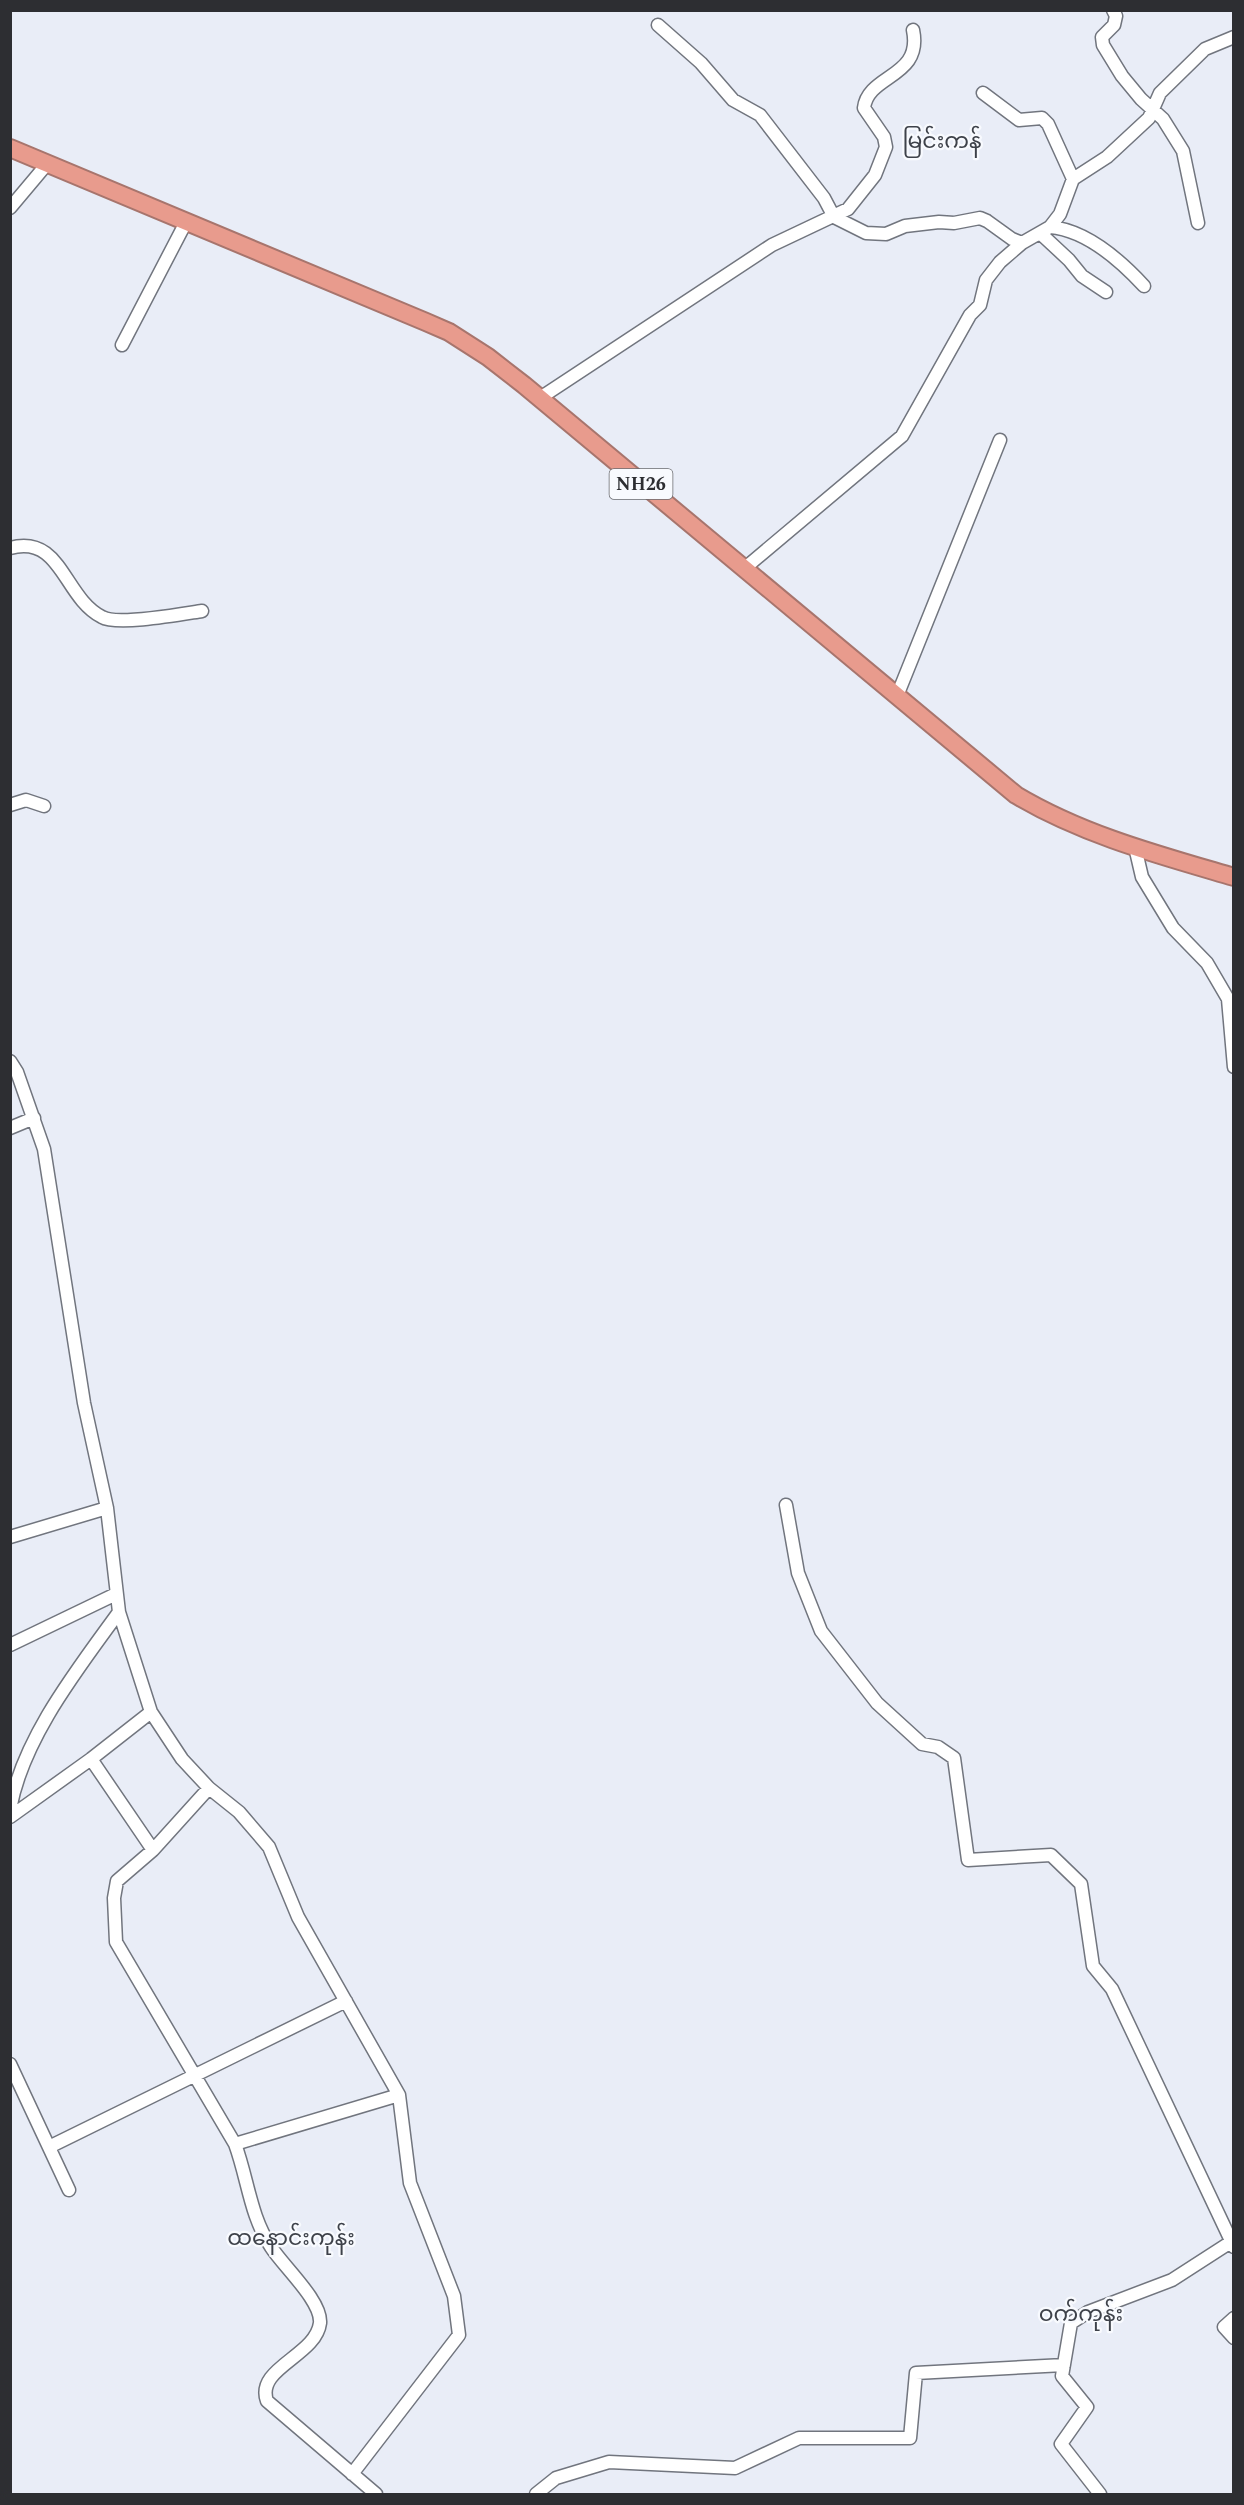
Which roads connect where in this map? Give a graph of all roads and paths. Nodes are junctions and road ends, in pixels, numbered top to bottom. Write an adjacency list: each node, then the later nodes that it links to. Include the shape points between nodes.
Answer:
1 (1113, 10): 6 (street, via 1114,25 1102,37 1103,45 1122,76)
2 (658, 25): 11 (street, via 701,63 734,100 760,116 824,198)
3 (913, 30): 11 (street, via 911,56 897,74 873,89 865,100 864,108 884,137 886,147 880,166 848,209)
4 (1233, 37): 6 (street, via 1205,49 1160,93)
5 (983, 93): 9 (street, via 1019,120 1042,118)
6 (1153, 108): 9 (street, via 1149,118 1107,157); 13 (street, via 1170,127 1183,151)
7 (10, 148): 8 (highway, NH26)
8 (47, 164): 10 (street); 12 (highway, NH26)
9 (1072, 179): 14 (street, via 1060,214)
10 (10, 208)
11 (834, 218): 15 (street, via 866,233 886,234 915,225 980,218); 19 (street, via 772,244)
12 (186, 222): 18 (street); 19 (highway, NH26, via 449,332)
13 (1198, 223)
14 (1045, 230): 15 (street); 16 (street, via 1062,228 1087,239); 17 (street, via 1082,276)
15 (1022, 243): 22 (street, via 986,280 980,305 970,315 903,436)
16 (1144, 285)
17 (1106, 292)
18 (122, 345)
19 (540, 398): 22 (highway, NH26)
20 (1000, 440): 24 (street)
21 (10, 548): 23 (street, via 39,547 52,556 71,588 103,618 123,620)
22 (745, 568): 24 (highway, NH26)
23 (202, 611)
24 (897, 696): 27 (highway, NH26, via 1016,795 1066,822)
25 (10, 805): 26 (street, via 26,800)
26 (44, 806)
27 (1135, 847): 28 (highway, NH26); 29 (street, via 1142,877 1173,928 1207,963 1228,999)
28 (1233, 877)
29 (1233, 1067)
30 (13, 1069): 31 (street)
31 (34, 1118): 32 (street); 34 (street, via 44,1149 84,1403)
32 (10, 1128)
33 (786, 1505): 52 (street, via 798,1573 821,1631 877,1703 922,1744 938,1747 954,1758 968,1860 1051,1855 1081,1884 1093,1966 1112,1989)
34 (106, 1508): 35 (street); 36 (street)
35 (10, 1537)
36 (116, 1594): 37 (street); 38 (street)
37 (119, 1612): 39 (street); 42 (street, via 29,1747)
38 (10, 1645)
39 (151, 1712): 40 (street); 41 (street, via 182,1760)
40 (91, 1759): 43 (street); 44 (street)
41 (209, 1788): 44 (street); 45 (street, via 239,1812 269,1847 298,1917)
42 (10, 1809)
43 (10, 1817)
44 (153, 1850): 47 (street, via 117,1881 116,1942)
45 (346, 2001): 47 (street); 48 (street)
46 (10, 2064): 50 (street)
47 (195, 2075): 49 (street); 50 (street)
48 (399, 2095): 49 (street); 56 (street, via 410,2183 454,2296 459,2335)
49 (236, 2144): 56 (street, via 252,2208 270,2246 314,2302 320,2322 306,2347 266,2384 267,2401)
50 (49, 2147): 51 (street)
51 (69, 2190)
52 (1233, 2243): 55 (street, via 1172,2280 1088,2312 1071,2323)
53 (1233, 2318): 54 (street, via 1224,2326)
54 (1233, 2338)
55 (1064, 2364): 58 (street, via 916,2373 910,2438 799,2438 735,2468 609,2462 556,2478); 59 (street, via 1062,2376 1087,2407 1061,2444)
56 (352, 2474): 57 (street)
57 (376, 2494)
58 (536, 2494)
59 (1100, 2494)

